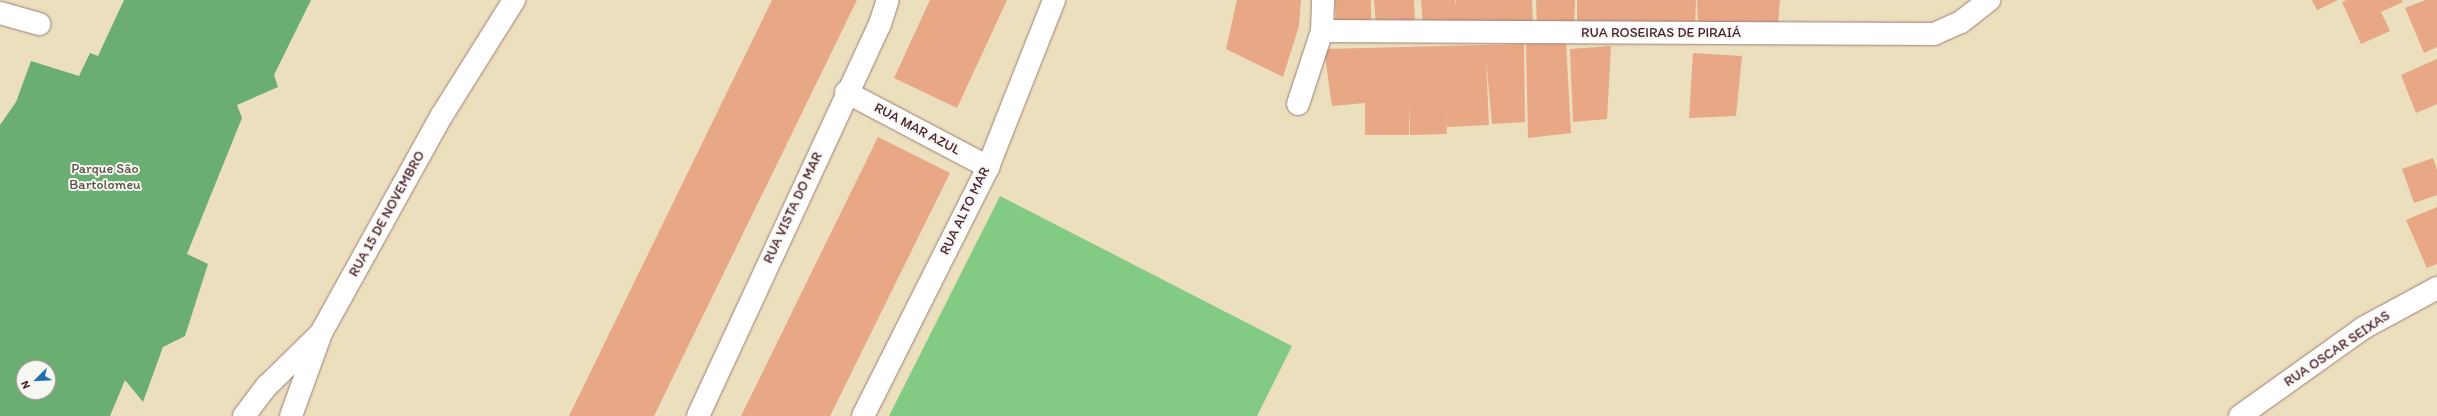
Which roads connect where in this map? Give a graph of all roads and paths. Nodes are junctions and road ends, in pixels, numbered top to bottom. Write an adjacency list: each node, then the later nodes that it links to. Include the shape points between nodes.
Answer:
1 (514, 0): 13 (street, RUA 15 DE NOVEMBRO, via 442,115)
2 (888, 0): 9 (street, RUA VISTA DO MAR, via 880,24)
3 (1054, 0): 11 (street, RUA ALTO MAR)
4 (1323, 0): 8 (street)
5 (1989, 0): 8 (street, RUA ROSEIRAS DE PIRAIÁ, via 1961,22 1934,34)
6 (0, 13): 7 (street)
7 (39, 24)
8 (1322, 31): 10 (street)
9 (846, 92): 11 (street, RUA MAR AZUL); 16 (street, RUA VISTA DO MAR)
10 (1298, 104)
11 (988, 167): 17 (street, RUA ALTO MAR)
12 (2437, 288): 18 (street, RUA OSCAR SEIXAS, via 2365,327)
13 (321, 333): 14 (street, RUA 15 DE NOVEMBRO, via 267,386); 15 (street)
14 (244, 416)
15 (291, 416)
16 (698, 416)
17 (863, 416)
18 (2240, 416)

